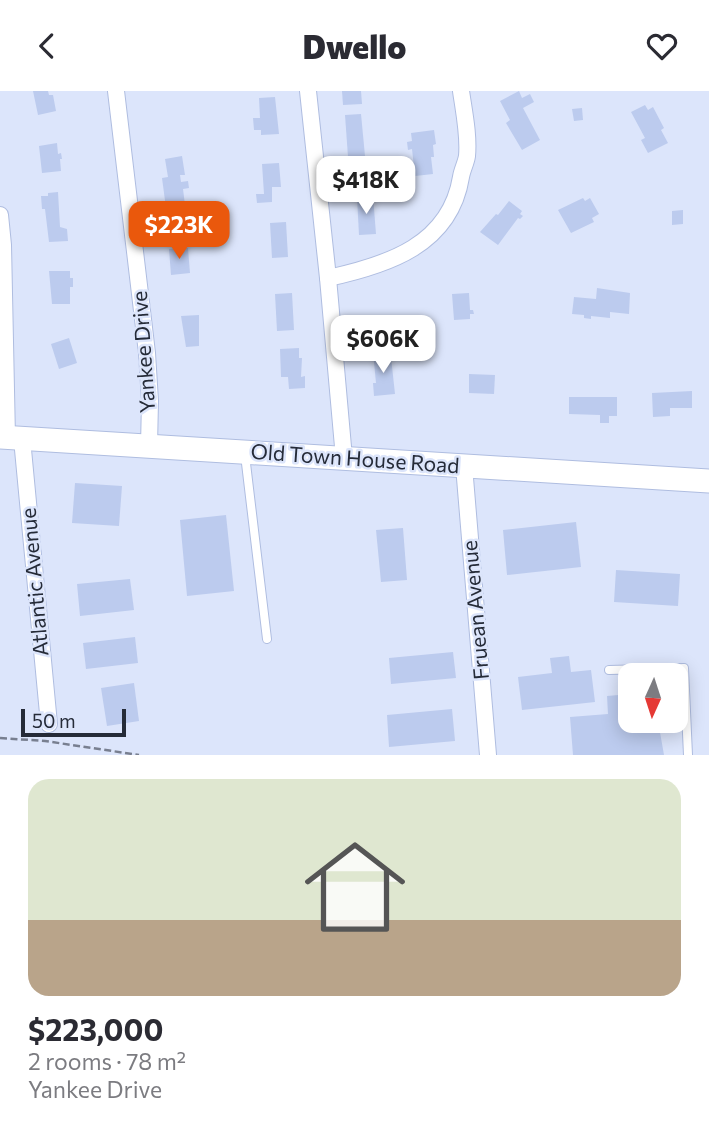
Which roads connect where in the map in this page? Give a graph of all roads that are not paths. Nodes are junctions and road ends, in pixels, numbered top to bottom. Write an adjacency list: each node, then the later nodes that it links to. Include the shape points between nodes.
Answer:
1 (117, 91): 7 (street, Yankee Drive, via 146,353)
2 (308, 91): 5 (street)
3 (461, 91): 5 (street, via 467,157 460,191 438,230 398,256)
4 (0, 215): 6 (street, Atlantic Avenue)
5 (328, 278): 9 (street)
6 (10, 438): 7 (main road, Old Town House Road); 14 (street, Atlantic Avenue)
7 (149, 446): 8 (main road, Old Town House Road)
8 (245, 452): 9 (main road, Old Town House Road); 12 (lane)
9 (344, 458): 10 (main road, Old Town House Road)
10 (464, 466): 11 (main road, Old Town House Road); 15 (street, Fruean Avenue)
11 (709, 481)
12 (267, 639)
13 (609, 670): 16 (lane, via 684,668)
14 (49, 724)
15 (488, 755)
16 (688, 755)

